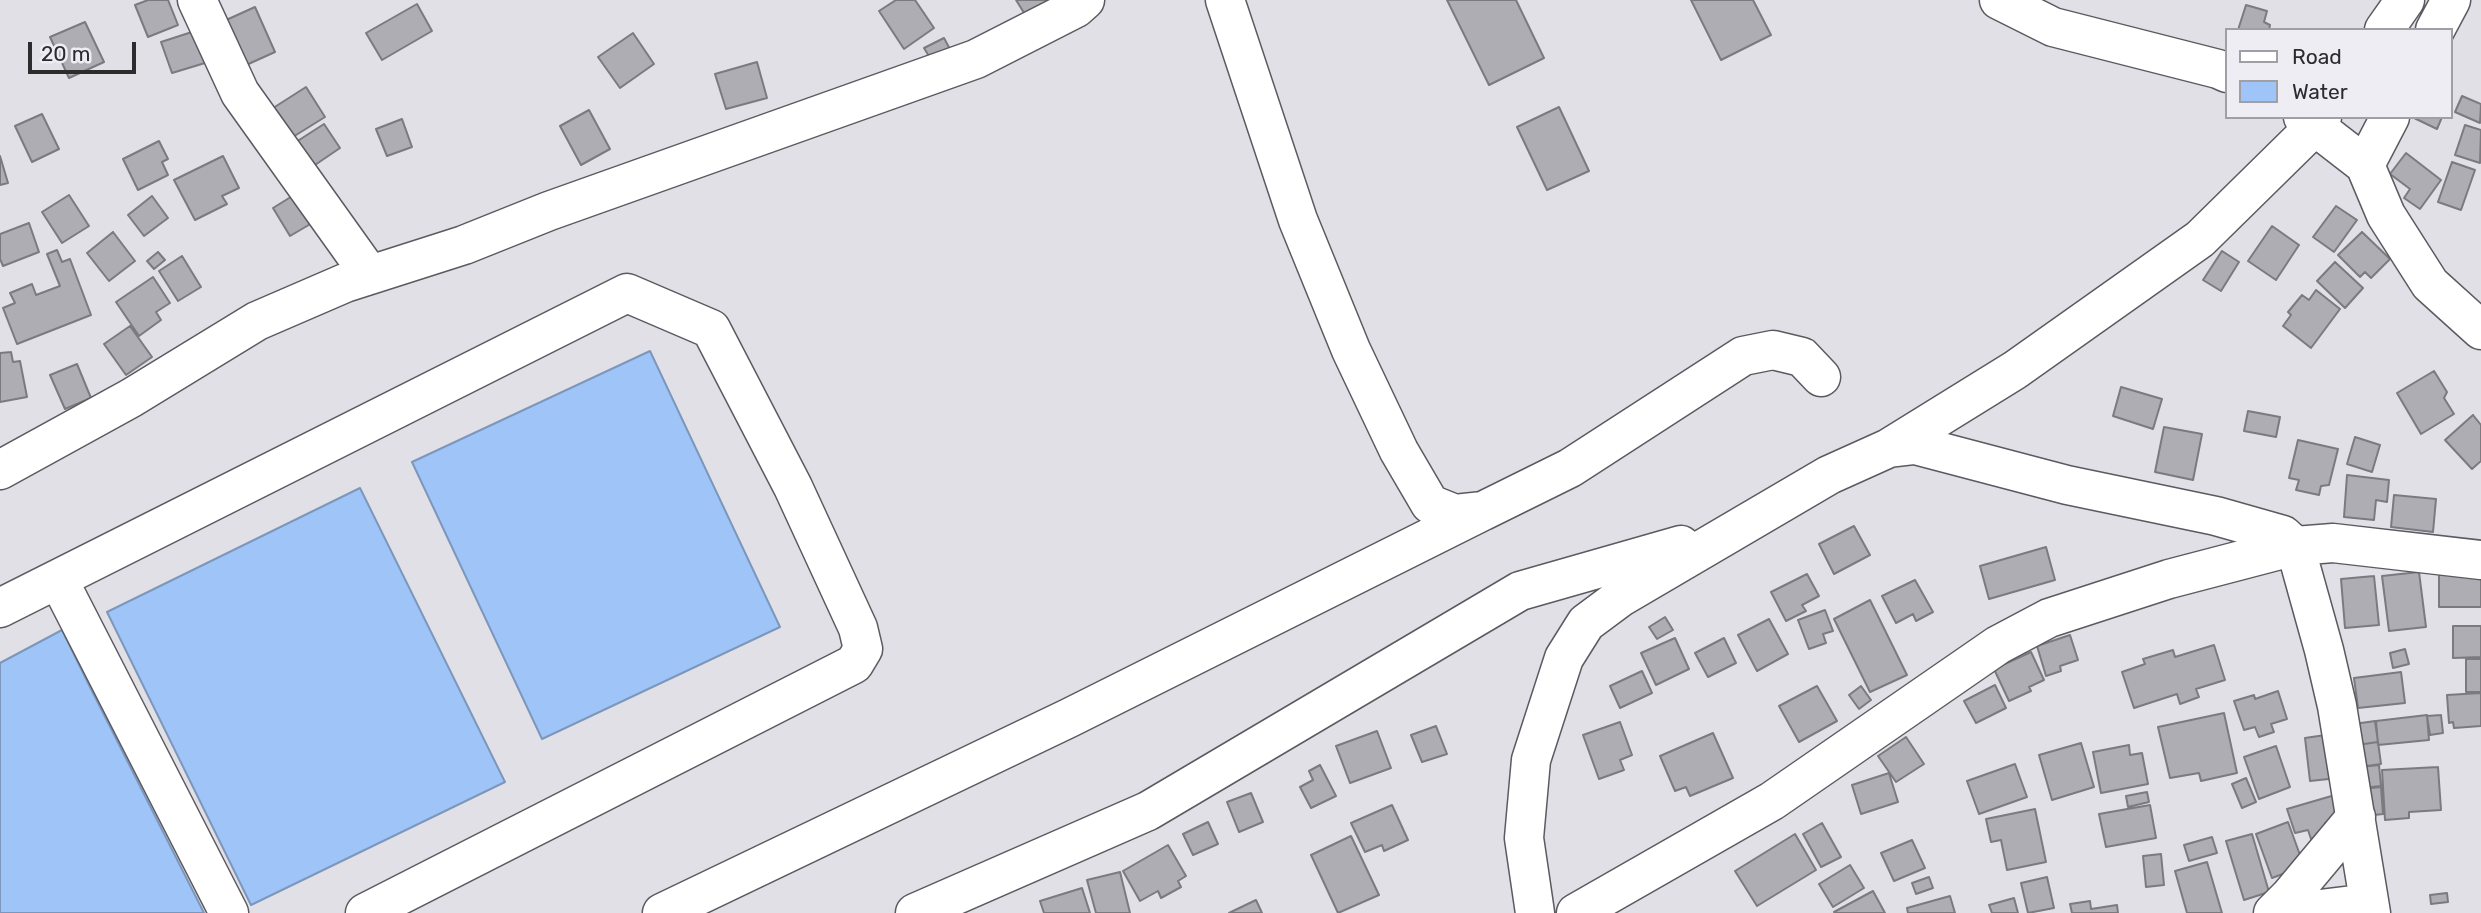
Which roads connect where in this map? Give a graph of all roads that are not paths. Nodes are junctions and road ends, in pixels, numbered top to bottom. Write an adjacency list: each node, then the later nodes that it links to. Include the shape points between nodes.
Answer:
1 (197, 0): 13 (street, via 240,93)
2 (1085, 0): 13 (street, via 976,60)
3 (1225, 0): 18 (street, via 1298,220 1351,350 1399,450 1430,504 1455,514)
4 (1999, 0): 9 (street, via 2053,27)
5 (2405, 0): 7 (street)
6 (2451, 0): 8 (street)
7 (2385, 28)
8 (2436, 28)
9 (2226, 73)
10 (2389, 119): 12 (street)
11 (2313, 120): 12 (street); 16 (street, via 2200,239 2015,370)
12 (2365, 165): 14 (street, via 2386,215 2430,284)
13 (370, 275): 17 (street, via 257,321)
14 (2481, 330)
15 (1821, 377): 18 (street, via 1801,358 1773,350 1743,356 1570,468)
16 (1889, 448): 19 (street, via 1829,475); 20 (street, via 1915,445 2067,485 2216,516 2283,536)
17 (0, 470)
18 (1483, 512): 28 (street)
19 (1737, 529): 29 (street, via 1520,591 1148,811); 30 (street, via 1621,597 1586,623 1564,659 1531,760 1524,838)
20 (2295, 547): 21 (street, via 2333,543); 24 (street, via 2327,661); 31 (street, via 2169,579 2049,618 1998,645 1772,801)
21 (2481, 560)
22 (58, 579): 23 (street); 26 (street); 27 (street, via 627,293 711,329 793,487 858,628 863,649 854,664)
23 (0, 608)
24 (2356, 817): 25 (street); 32 (street)
25 (2370, 908): 33 (street)
26 (229, 913)
27 (365, 913)
28 (662, 913)
29 (915, 913)
30 (1535, 913)
31 (1576, 913)
32 (2273, 913)
33 (2287, 913)

